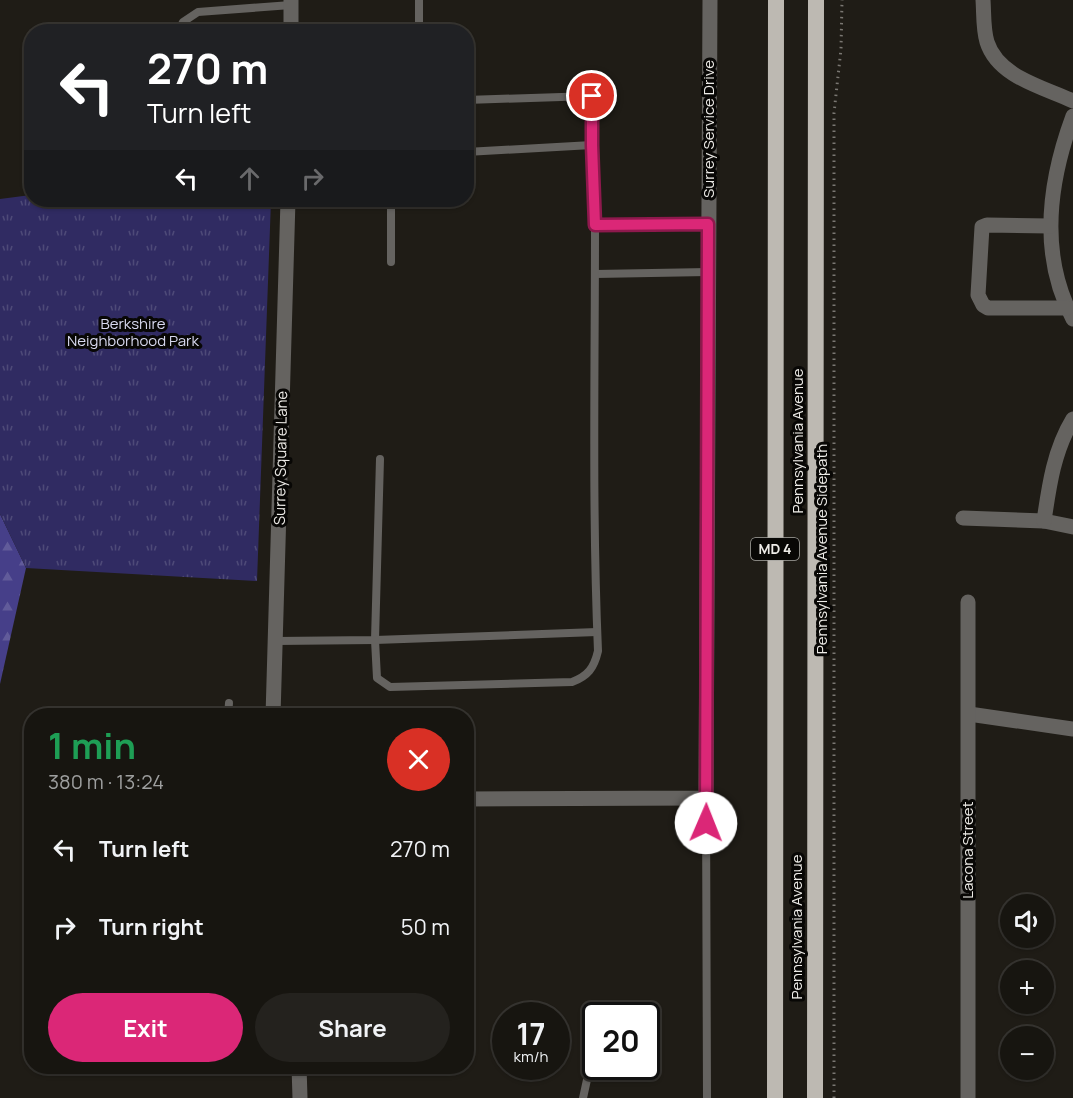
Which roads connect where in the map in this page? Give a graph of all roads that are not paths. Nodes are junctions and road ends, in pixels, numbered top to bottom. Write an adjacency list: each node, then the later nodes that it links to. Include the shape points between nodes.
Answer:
1 (419, 0): 9 (lane)
2 (710, 0): 17 (street, Surrey Service Drive)
3 (776, 0): 45 (highway, Pennsylvania Avenue / MD 4)
4 (816, 0): 46 (highway, Pennsylvania Avenue / MD 4)
5 (983, 0): 11 (street, via 988,43 998,62 1012,73)
6 (291, 3): 7 (lane, via 198,12); 8 (street)
7 (182, 24)
8 (291, 24)
9 (419, 24)
10 (474, 100): 13 (lane, via 592,96)
11 (1073, 101)
12 (1073, 116): 19 (street, via 1058,165)
13 (592, 145): 14 (lane); 18 (lane)
14 (474, 152)
15 (288, 207): 32 (street, Surrey Square Lane)
16 (391, 207): 20 (lane)
17 (708, 224): 18 (lane); 21 (street, Surrey Service Drive)
18 (595, 225): 22 (lane)
19 (1050, 226): 23 (street, via 1055,267); 23 (street, via 982,227 978,295 988,308)
20 (391, 261)
21 (708, 272): 22 (lane); 38 (street, Surrey Service Drive)
22 (595, 274): 30 (lane)
23 (1070, 313)
24 (1073, 419): 27 (street, via 1051,476)
25 (380, 459): 31 (lane)
26 (963, 518): 27 (street)
27 (1044, 521): 28 (street)
28 (1073, 526)
29 (968, 602): 36 (street, Lacona Street)
30 (597, 632): 31 (lane); 31 (lane, via 595,665 583,678 572,682 390,687 377,678)
31 (375, 640): 32 (lane)
32 (276, 641): 35 (street, Surrey Square Lane)
33 (229, 703): 34 (lane)
34 (229, 708)
35 (273, 708)
36 (969, 714): 37 (street); 47 (street, Lacona Street)
37 (1073, 729)
38 (706, 798): 39 (street); 44 (lane)
39 (474, 799)
40 (299, 1074): 42 (street)
41 (587, 1080): 43 (lane)
42 (300, 1098)
43 (583, 1098)
44 (707, 1098)
45 (775, 1098)
46 (815, 1098)
47 (968, 1098)

